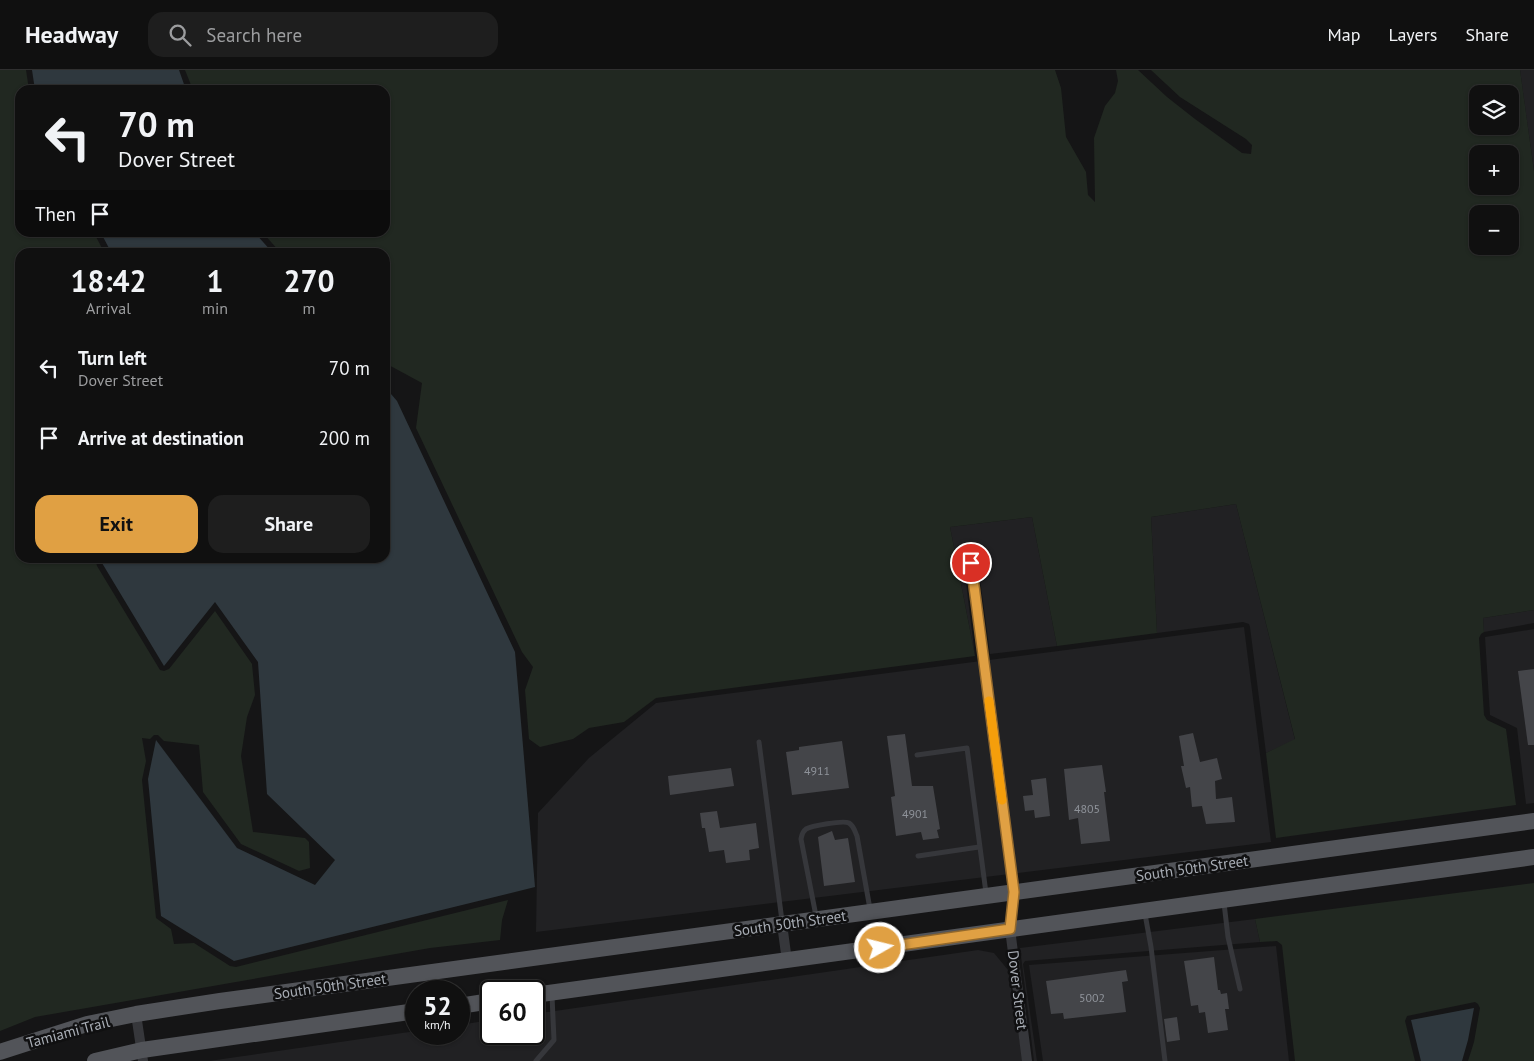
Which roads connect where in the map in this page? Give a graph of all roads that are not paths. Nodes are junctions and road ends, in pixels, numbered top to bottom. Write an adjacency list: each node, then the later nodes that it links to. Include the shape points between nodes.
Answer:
1 (971, 563): 8 (street, Dover Street)
2 (759, 742): 14 (lane)
3 (917, 755): 5 (lane, via 967,748)
4 (1534, 821): 8 (main road, South 50th Street)
5 (979, 847): 6 (lane); 9 (lane)
6 (918, 856)
7 (1534, 857): 10 (main road)
8 (1014, 892): 9 (main road, South 50th Street); 15 (street, Dover Street)
9 (986, 896): 12 (main road, South 50th Street)
10 (1224, 900): 11 (main road); 17 (lane, via 1228,937)
11 (1144, 911): 15 (main road); 27 (lane)
12 (871, 912): 13 (main road, South 50th Street); 13 (lane, via 857,836 854,828 842,821 806,828 802,833)
13 (816, 919): 14 (main road, South 50th Street)
14 (782, 924): 16 (street); 20 (main road, South 50th Street)
15 (1010, 929): 16 (main road); 26 (street, Dover Street)
16 (786, 961): 18 (main road)
17 (1240, 989)
18 (552, 993): 19 (main road); 25 (lane, via 554,1040)
19 (545, 994)
20 (136, 1014): 22 (main road, Tamiami Trail, via 87,1024); 23 (street)
21 (405, 1014): 23 (main road)
22 (0, 1052)
23 (142, 1056): 24 (main road)
24 (95, 1061)
25 (536, 1061)
26 (1027, 1061)
27 (1165, 1061)

